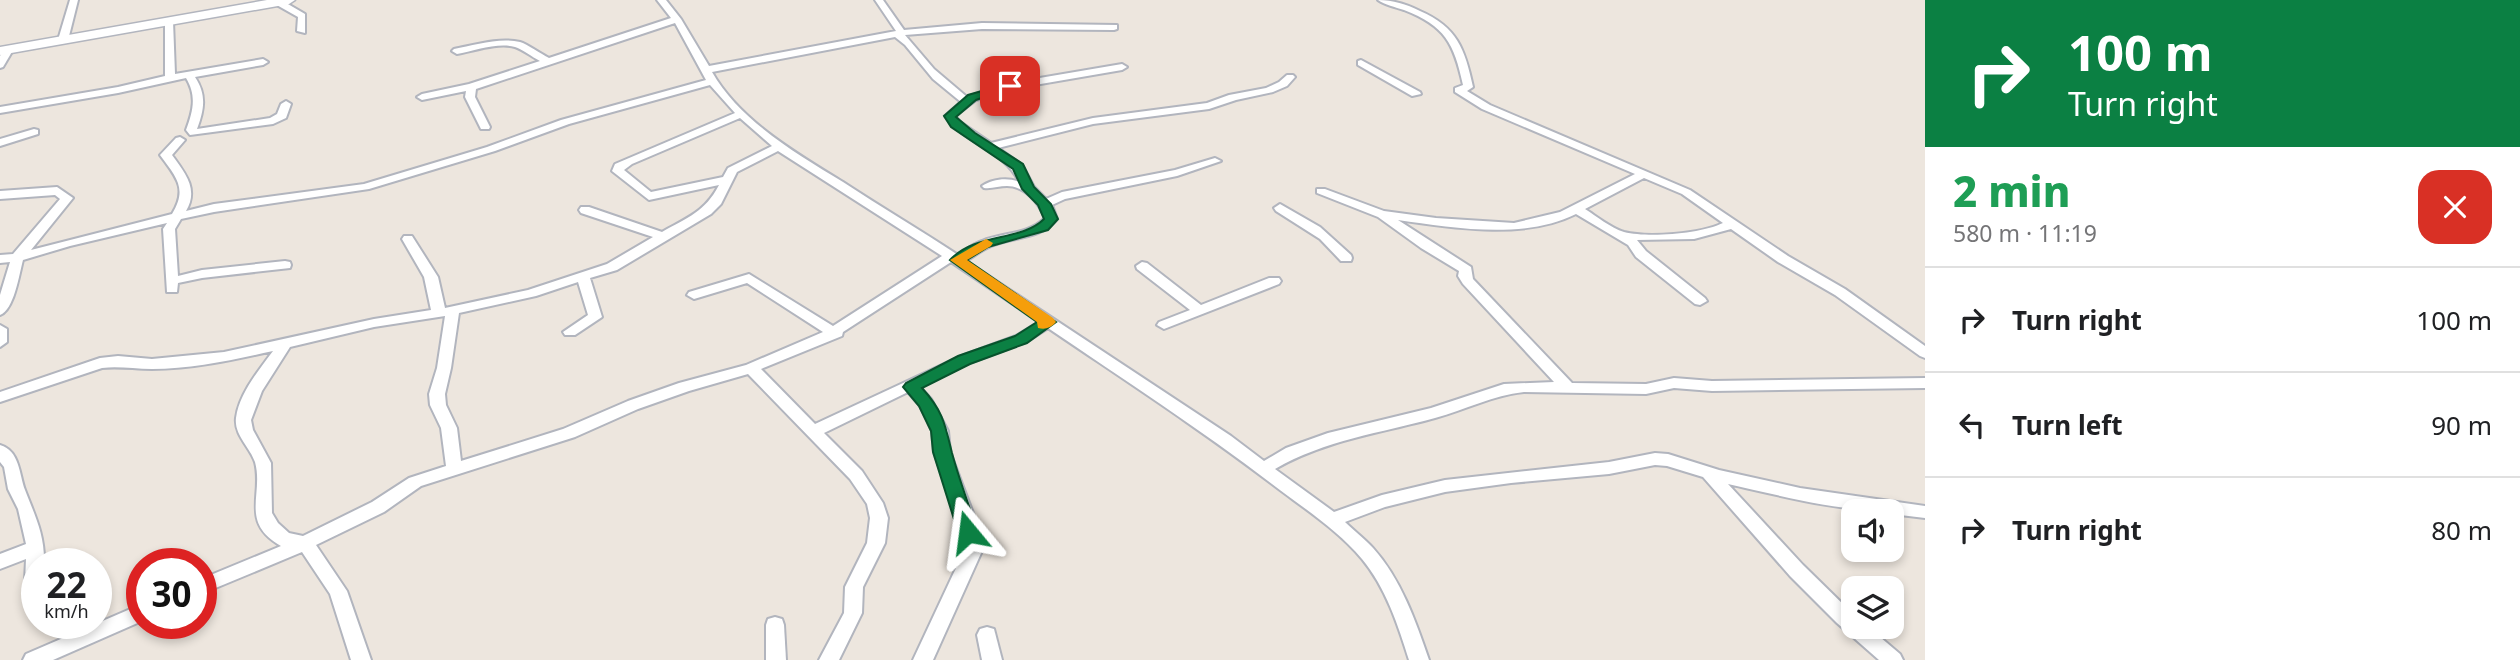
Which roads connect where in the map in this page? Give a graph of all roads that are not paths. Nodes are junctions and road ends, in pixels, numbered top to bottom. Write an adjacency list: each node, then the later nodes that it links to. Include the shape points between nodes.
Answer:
1 (74, 0): 11 (street)
2 (662, 0): 6 (street)
3 (879, 0): 10 (street)
4 (1382, 0): 38 (street, via 1410,9 1451,36 1468,87 1459,90 1486,107)
5 (283, 1): 7 (main road); 9 (street, via 302,16)
6 (677, 19): 14 (street); 20 (street)
7 (169, 21): 11 (main road); 22 (street)
8 (1114, 27): 10 (street, via 981,24)
9 (302, 30)
10 (900, 34): 20 (street); 26 (street, via 953,93)
11 (63, 40): 12 (main road)
12 (4, 51): 17 (street)
13 (457, 51): 14 (street, via 506,43 521,45)
14 (548, 61): 23 (street)
15 (263, 62): 19 (street)
16 (1361, 63): 24 (street)
17 (0, 65)
18 (1122, 67): 26 (street, via 1010,86)
19 (189, 75): 22 (street); 27 (street, via 200,96 194,132 273,121 282,116)
20 (708, 76): 29 (street); 50 (street, via 365,187)
21 (1290, 77): 35 (street, via 1269,90 1209,106 1093,121)
22 (170, 78): 28 (street)
23 (471, 88): 25 (street); 30 (street, via 470,97)
24 (1416, 94)
25 (422, 97)
26 (967, 101): 35 (street, via 951,119)
27 (286, 104)
28 (0, 110)
29 (741, 114): 34 (street); 39 (street, via 619,166 618,171 649,196)
30 (485, 127)
31 (34, 132): 33 (street)
32 (180, 140): 50 (street, via 166,155 186,187 184,204)
33 (0, 143)
34 (779, 147): 39 (street, via 732,170); 56 (street)
35 (990, 147): 37 (street, via 1009,158)
36 (1215, 161): 45 (street, via 1062,196)
37 (1021, 173): 40 (street); 42 (street)
38 (1642, 175): 47 (street); 51 (street, via 1686,192)
39 (725, 180): 53 (street, via 715,204)
40 (1010, 182): 41 (street); 42 (street)
41 (988, 186)
42 (1028, 189): 45 (street)
43 (1321, 191): 49 (street)
44 (0, 195): 55 (street, via 57,191 67,198)
45 (1045, 204): 56 (street, via 1051,219 1044,227 983,244)
46 (1280, 208): 57 (street, via 1318,232)
47 (1576, 209): 49 (street, via 1514,227); 52 (street)
48 (585, 210): 53 (street)
49 (1382, 214): 79 (street, via 1461,265 1468,281)
50 (174, 217): 55 (street); 59 (street, via 169,229 172,285 202,274)
51 (1732, 223): 52 (street, via 1714,231 1655,240); 75 (street)
52 (1623, 235): 64 (street)
53 (662, 236): 61 (street, via 612,267)
54 (408, 239): 67 (street)
55 (17, 258): 58 (street); 66 (street)
56 (954, 258): 68 (street); 72 (street)
57 (1346, 258)
58 (0, 259)
59 (285, 265)
60 (1142, 266): 65 (street)
61 (583, 278): 67 (street); 71 (street, via 595,317)
62 (1274, 282): 65 (street)
63 (694, 295): 72 (street, via 749,278)
64 (1700, 300)
65 (1199, 310): 69 (street)
66 (0, 311)
67 (446, 312): 74 (street); 84 (street, via 444,368 437,394 449,428)
68 (1048, 322): 78 (street, via 1021,339 964,360); 85 (street)
69 (1164, 325)
70 (0, 329): 73 (street)
71 (569, 332)
72 (837, 333): 76 (street)
73 (0, 342)
74 (286, 342): 80 (street, via 224,357 152,364 100,363); 89 (street, via 250,396 243,426 259,449 266,473 261,499 266,523 279,538)
75 (1925, 353)
76 (751, 367): 81 (street, via 667,387); 82 (street); 84 (street, via 684,387 492,460)
77 (1925, 383): 79 (street, via 1674,383 1646,389)
78 (912, 387): 82 (street); 100 (street, via 940,431 942,452 973,551)
79 (1568, 388): 85 (street, via 1504,389 1292,452)
80 (0, 397)
81 (578, 424)
82 (812, 432): 99 (street, via 856,475 875,503 879,518 876,542 853,587 853,613)
83 (0, 451): 90 (street, via 12,466)
84 (454, 467): 89 (street, via 415,482 378,507)
85 (1262, 469): 88 (street)
86 (1708, 472): 87 (street, via 1800,494); 88 (street, via 1655,459 1511,477 1382,501); 103 (street, via 1853,626)
87 (1925, 512)
88 (1332, 520): 102 (street, via 1381,572 1405,618)
89 (305, 543): 92 (street); 97 (street, via 338,591)
90 (36, 547): 91 (street)
91 (0, 562)
92 (217, 580)
93 (126, 619): 96 (street)
94 (775, 625): 98 (street)
95 (987, 635): 101 (street)
96 (33, 660)
97 (361, 660)
98 (776, 660)
99 (829, 660)
100 (923, 660)
101 (992, 660)
102 (1419, 660)
103 (1893, 660)

